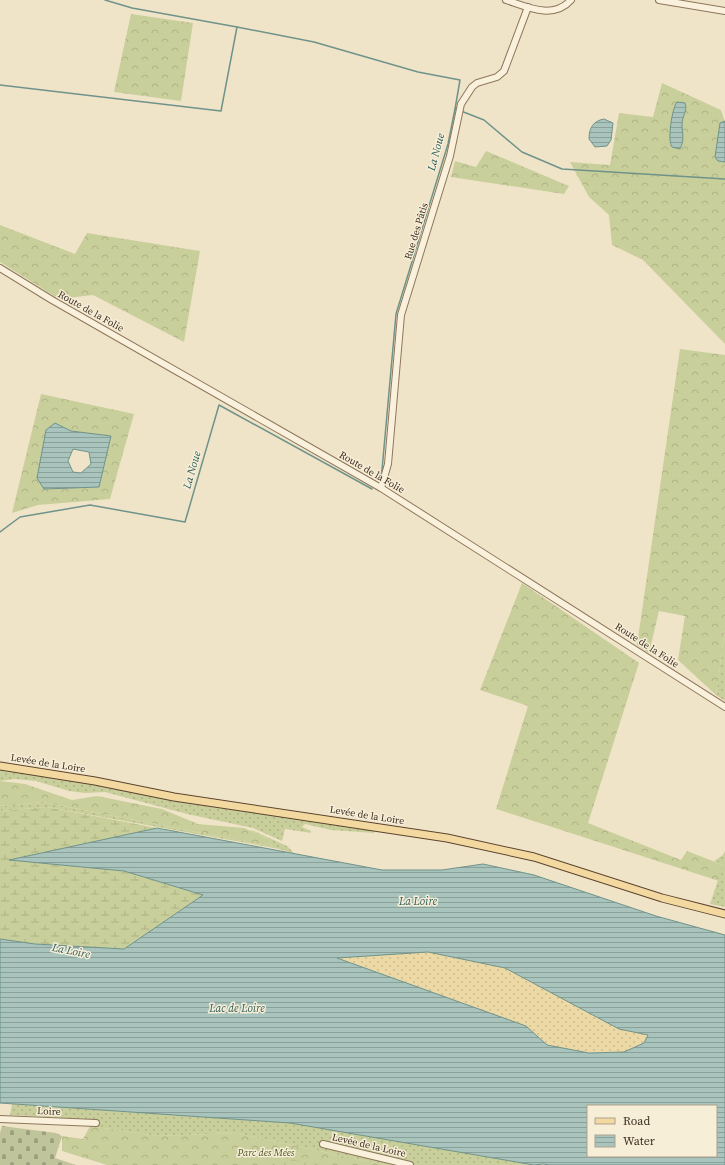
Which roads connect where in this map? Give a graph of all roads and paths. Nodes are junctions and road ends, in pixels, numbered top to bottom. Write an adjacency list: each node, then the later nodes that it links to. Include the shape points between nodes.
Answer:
1 (506, 0): 4 (street)
2 (571, 0): 4 (street, via 558,10 552,11)
3 (659, 0): 5 (street)
4 (528, 7): 7 (street, Rue des Pâtis, via 504,71 497,77 476,81 461,104 450,156 401,315 388,464)
5 (725, 11)
6 (0, 268): 7 (street, Route de la Folie)
7 (381, 488): 8 (street, Route de la Folie)
8 (725, 707)
9 (0, 766): 10 (main road, Levée de la Loire, via 174,797 447,838 534,857 662,898)
10 (725, 914)
11 (0, 1119): 12 (street, Loire)
12 (96, 1124)
13 (323, 1144): 14 (street, Levée de la Loire)
14 (410, 1165)

